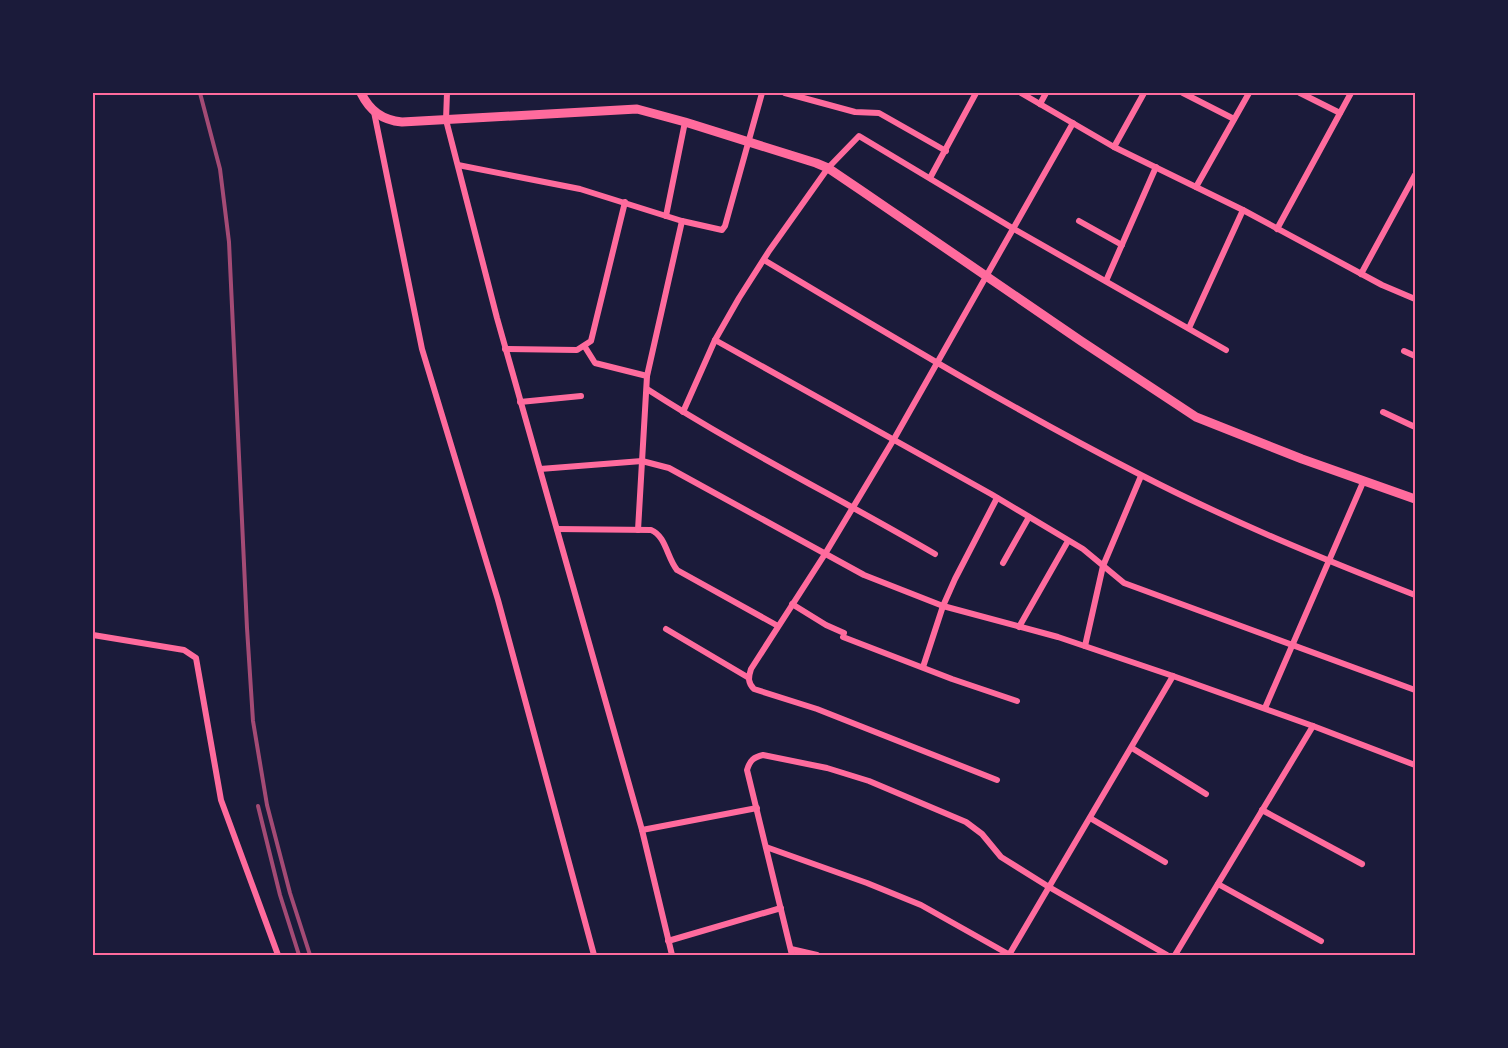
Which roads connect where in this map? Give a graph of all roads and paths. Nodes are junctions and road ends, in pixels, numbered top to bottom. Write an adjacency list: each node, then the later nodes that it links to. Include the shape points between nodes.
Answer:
1 (361, 93): 14 (street)
2 (447, 93): 17 (street)
3 (762, 93): 20 (street)
4 (785, 93): 22 (street, via 855,112 879,113)
5 (976, 93): 22 (street)
6 (1021, 93): 13 (street)
7 (1046, 93): 13 (street)
8 (1144, 93): 21 (street)
9 (1184, 93): 16 (street)
10 (1249, 93): 16 (street)
11 (1300, 93): 15 (street)
12 (1351, 93): 15 (street)
13 (1040, 104): 19 (street)
14 (374, 112): 17 (street, via 388,121); 108 (street, via 422,349 498,600)
15 (1340, 113): 35 (street)
16 (1234, 119): 28 (street)
17 (447, 120): 18 (street, via 637,110); 23 (street)
18 (685, 122): 20 (street); 31 (street)
19 (1073, 123): 21 (street); 34 (street)
20 (749, 142): 25 (street); 32 (street, via 724,228)
21 (1114, 147): 24 (street)
22 (946, 151): 27 (street)
23 (458, 165): 29 (street); 45 (street)
24 (1156, 167): 28 (street); 36 (street)
25 (828, 168): 27 (street, via 859,136); 37 (street); 39 (street)
26 (1415, 175): 38 (street)
27 (930, 178): 34 (street)
28 (1196, 187): 30 (street)
29 (625, 202): 31 (street); 44 (street, via 594,336)
30 (1243, 210): 35 (street); 42 (street)
31 (666, 216): 32 (street)
32 (682, 221): 50 (street)
33 (1079, 221): 36 (street)
34 (1014, 229): 39 (street); 40 (street)
35 (1277, 229): 38 (street)
36 (1122, 245): 40 (street)
37 (764, 260): 43 (street); 49 (street)
38 (1361, 274): 41 (street)
39 (987, 277): 49 (street); 61 (street, via 1196,417)
40 (1106, 281): 42 (street)
41 (1415, 299)
42 (1189, 328): 46 (street)
43 (716, 340): 54 (street); 57 (street)
44 (585, 347): 45 (street); 50 (street, via 595,363)
45 (505, 349): 53 (street)
46 (1226, 350)
47 (1404, 351): 48 (street)
48 (1415, 356)
49 (937, 362): 57 (street); 60 (street)
50 (647, 376): 51 (street)
51 (646, 389): 54 (street); 58 (street)
52 (581, 396): 53 (street)
53 (520, 402): 59 (street)
54 (683, 412): 64 (street)
55 (1383, 412): 56 (street)
56 (1415, 427)
57 (894, 439): 62 (street); 64 (street)
58 (642, 461): 59 (street); 67 (street); 69 (street, via 669,468)
59 (540, 469): 66 (street)
60 (1142, 476): 71 (street); 73 (street)
61 (1364, 480): 63 (street); 71 (street)
62 (997, 498): 65 (street); 76 (street)
63 (1415, 500)
64 (852, 506): 69 (street); 70 (street)
65 (1029, 517): 68 (street); 72 (street)
66 (557, 529): 67 (street); 97 (street)
67 (638, 530): 77 (street, via 651,530 661,536 676,570)
68 (1068, 541): 73 (street); 78 (street)
69 (825, 554): 75 (street); 76 (street, via 864,575)
70 (935, 554)
71 (1329, 561): 74 (street); 82 (street)
72 (1003, 563)
73 (1103, 566): 81 (street); 82 (street, via 1124,583)
74 (1415, 595)
75 (792, 604): 77 (street); 83 (street, via 843,635)
76 (943, 606): 78 (street); 83 (street)
77 (778, 626): 85 (street)
78 (1019, 627): 81 (street)
79 (666, 629): 85 (street)
80 (93, 635): 107 (street, via 184,650 196,658 221,800)
81 (1085, 646): 84 (street)
82 (1293, 646): 86 (street); 88 (street)
83 (923, 667): 87 (street)
84 (1173, 676): 88 (street); 90 (street)
85 (748, 678): 92 (street, via 754,689 817,709)
86 (1415, 690)
87 (1017, 701)
88 (1265, 708): 89 (street)
89 (1313, 726): 91 (street); 95 (street)
90 (1132, 748): 93 (street); 96 (street)
91 (1415, 765)
92 (997, 780)
93 (1206, 794)
94 (757, 808): 97 (street); 98 (street); 102 (street, via 747,770 755,757 763,755 827,768 869,781 966,822 1001,857)
95 (1262, 810): 100 (street); 101 (street)
96 (1090, 818): 99 (street); 102 (street)
97 (642, 830): 104 (street)
98 (766, 847): 103 (street); 111 (street, via 921,905)
99 (1165, 862)
100 (1362, 864)
101 (1218, 884): 105 (street); 113 (street)
102 (1049, 887): 111 (street); 112 (street)
103 (781, 908): 104 (street); 106 (street)
104 (668, 941): 109 (street)
105 (1321, 941)
106 (792, 952): 110 (street)
107 (278, 955)
108 (594, 955)
109 (672, 955)
110 (817, 955)
111 (1009, 955)
112 (1167, 955)
113 (1175, 955)

